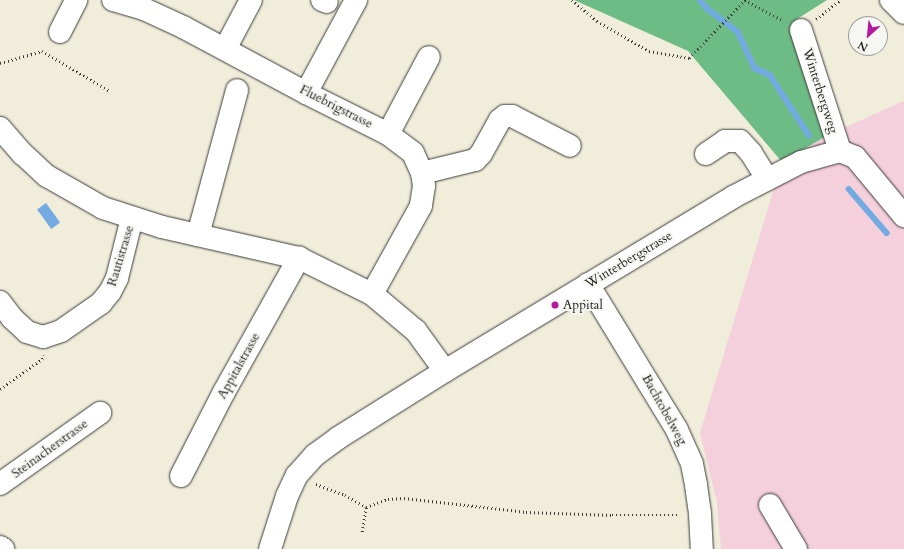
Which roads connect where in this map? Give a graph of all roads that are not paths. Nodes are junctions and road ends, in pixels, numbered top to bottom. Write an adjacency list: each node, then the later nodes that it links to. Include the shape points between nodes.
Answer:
1 (76, 0): 9 (street)
2 (113, 0): 6 (street, Fluebrigstrasse)
3 (251, 0): 10 (street)
4 (356, 0): 13 (street)
5 (891, 0): 7 (street)
6 (147, 4): 10 (street, Fluebrigstrasse)
7 (904, 13)
8 (800, 30): 17 (street, Winterbergweg)
9 (60, 32)
10 (225, 49): 13 (street, Fluebrigstrasse)
11 (429, 57): 15 (street)
12 (237, 90): 23 (street)
13 (306, 93): 15 (street, Fluebrigstrasse)
14 (0, 128): 22 (street, Rautistrasse, via 47,176 104,208)
15 (388, 134): 19 (street, Fluebrigstrasse, via 413,153)
16 (570, 146): 19 (street, via 512,116 506,116 500,120 475,160)
17 (840, 151): 20 (street, Winterbergstrasse, via 801,162); 21 (street, via 855,157)
18 (706, 154): 20 (street, via 724,141 740,141 751,153)
19 (422, 173): 26 (street, Fluebrigstrasse, via 424,186 421,206)
20 (767, 180): 25 (street, Winterbergstrasse, via 733,197)
21 (904, 216)
22 (132, 218): 23 (street); 27 (street, Rautistrasse, via 117,278 110,292 101,303 61,331 43,337 27,332)
23 (198, 235): 24 (street)
24 (299, 258): 26 (street); 30 (street, Appitalstrasse, via 224,392)
25 (588, 284): 28 (street, Winterbergstrasse); 36 (street, Bachtobelweg, via 677,430 692,464 700,514)
26 (372, 294): 28 (street, via 416,331)
27 (0, 302)
28 (445, 371): 35 (street, Winterbergstrasse, via 316,454 297,475 286,496)
29 (100, 413): 31 (street, Steinacherstrasse)
30 (181, 476)
31 (0, 484)
32 (770, 505): 37 (street)
33 (0, 547): 34 (street)
34 (3, 549)
35 (270, 549)
36 (702, 549)
37 (796, 549)

